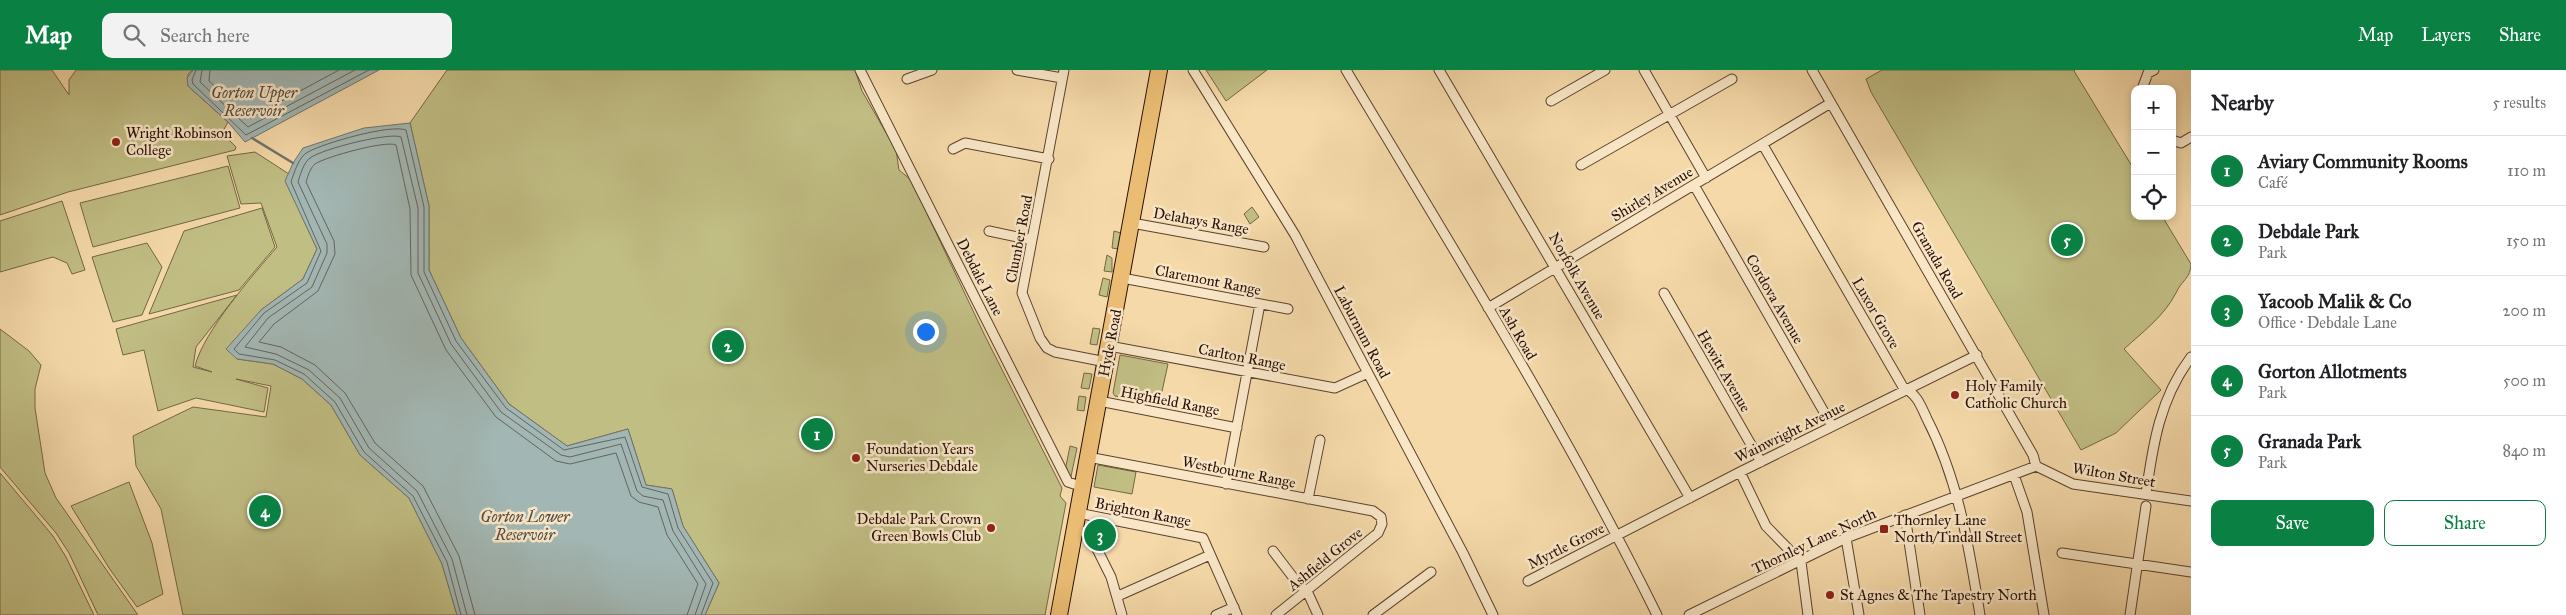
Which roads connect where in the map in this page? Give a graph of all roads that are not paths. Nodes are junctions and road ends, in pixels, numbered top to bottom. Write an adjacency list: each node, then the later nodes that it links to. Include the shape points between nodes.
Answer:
1 (860, 70): 54 (street, Debdale Lane, via 1068,482)
2 (932, 70): 13 (street)
3 (1017, 70): 12 (street)
4 (1159, 70): 27 (highway, Hyde Road)
5 (1193, 70): 42 (street, Laburnum Road, via 1295,235)
6 (1346, 70): 35 (street, Ash Road)
7 (1439, 70): 31 (street, Norfolk Avenue)
8 (1605, 70): 16 (street)
9 (1644, 70): 18 (street)
10 (1812, 70): 17 (street, Granada Road)
11 (2154, 70): 15 (street, via 2148,73)
12 (1063, 74): 23 (street, Clumber Road)
13 (907, 79)
14 (1732, 79): 18 (street)
15 (2144, 85)
16 (1552, 101)
17 (1829, 104): 21 (street, Shirley Avenue); 38 (street, Granada Road)
18 (1670, 113): 24 (street); 25 (street)
19 (2191, 137): 20 (street, via 2180,143)
20 (2176, 142)
21 (1763, 145): 25 (street, Shirley Avenue); 43 (street, Luxor Grove, via 1903,387)
22 (953, 149): 23 (street, via 965,143)
23 (1049, 159): 29 (street, Clumber Road)
24 (1581, 165)
25 (1706, 178): 26 (street, Shirley Avenue)
26 (1694, 186): 31 (street, Shirley Avenue); 45 (street, Cordova Avenue)
27 (1132, 223): 30 (street, Delahays Range); 32 (highway, Hyde Road)
28 (989, 231): 29 (street)
29 (1032, 240): 40 (street, Clumber Road, via 1022,294 1040,338 1047,348 1055,352)
30 (1264, 247)
31 (1556, 267): 35 (street, Shirley Avenue); 57 (street, Norfolk Avenue)
32 (1122, 278): 34 (street, Claremont Range); 37 (highway, Hyde Road)
33 (1664, 293): 49 (street, Hewitt Avenue)
34 (1260, 304): 36 (street, Claremont Range); 41 (street)
35 (1488, 308): 65 (street, Ash Road)
36 (1288, 309)
37 (1109, 346): 40 (highway, Hyde Road); 41 (street, Carlton Range)
38 (1977, 356): 43 (street, Wainwright Avenue); 50 (street, Granada Road, via 2034,455)
39 (2191, 356): 55 (street, via 2177,375 2164,403 2156,430)
40 (1106, 362): 44 (highway, Hyde Road)
41 (1248, 372): 42 (street, Carlton Range, via 1335,388); 46 (street)
42 (1368, 373): 84 (street, Laburnum Road)
43 (1908, 390): 45 (street, Wainwright Avenue); 56 (street, Luxor Grove, via 1914,393 1938,439)
44 (1099, 401): 46 (street, Highfield Range); 48 (highway, Hyde Road)
45 (1832, 426): 49 (street, Wainwright Avenue)
46 (1237, 428): 53 (street)
47 (1320, 440): 58 (street)
48 (1088, 456): 53 (street, Westbourne Range); 54 (highway, Hyde Road)
49 (1761, 462): 51 (street, Wainwright Avenue)
50 (2036, 466): 52 (street, Thornley Lane North); 55 (street, Wilton Street, via 2073,484)
51 (1740, 472): 57 (street, Wainwright Avenue); 70 (street, via 1766,526)
52 (2014, 475): 56 (street, Thornley Lane North); 91 (street, via 2027,512)
53 (1226, 484): 58 (street, Westbourne Range)
54 (1083, 487): 61 (highway, Hyde Road)
55 (2146, 494): 59 (street, Wilton Street)
56 (1956, 496): 62 (street, Thornley Lane North); 90 (street, Luxor Grove, via 1966,530)
57 (1690, 498): 65 (street, Wainwright Avenue)
58 (1308, 499): 63 (street, Westbourne Range, via 1373,512)
59 (2191, 501)
60 (2146, 506): 71 (street)
61 (1078, 513): 64 (highway, Hyde Road); 69 (street, Brighton Range, via 1204,538)
62 (1905, 515): 66 (street, Thornley Lane North); 89 (street)
63 (1382, 520): 75 (street, Ashfield Grove, via 1378,533)
64 (1075, 529): 76 (street, via 1089,533); 78 (highway, Hyde Road)
65 (1618, 535): 74 (street, Myrtle Grove); 85 (street, Ash Road)
66 (1846, 538): 70 (street, Thornley Lane North); 88 (street)
67 (1273, 551): 75 (street)
68 (2062, 553): 71 (street)
69 (1210, 555): 76 (street); 77 (street)
70 (1800, 562): 86 (street, Thornley Lane North); 87 (street)
71 (2137, 564): 73 (street); 92 (street)
72 (1431, 572): 83 (street)
73 (2191, 572)
74 (1528, 581)
75 (1307, 591): 81 (street, Ashfield Grove); 82 (street)
76 (1118, 596): 79 (street)
77 (1236, 611): 80 (street)
78 (1059, 615)
79 (1122, 615)
80 (1216, 615)
81 (1276, 615)
82 (1318, 615)
83 (1373, 615)
84 (1493, 615)
85 (1657, 615)
86 (1689, 615)
87 (1808, 615)
88 (1859, 615)
89 (1920, 615)
90 (1980, 615)
91 (2044, 615)
92 (2130, 615)

